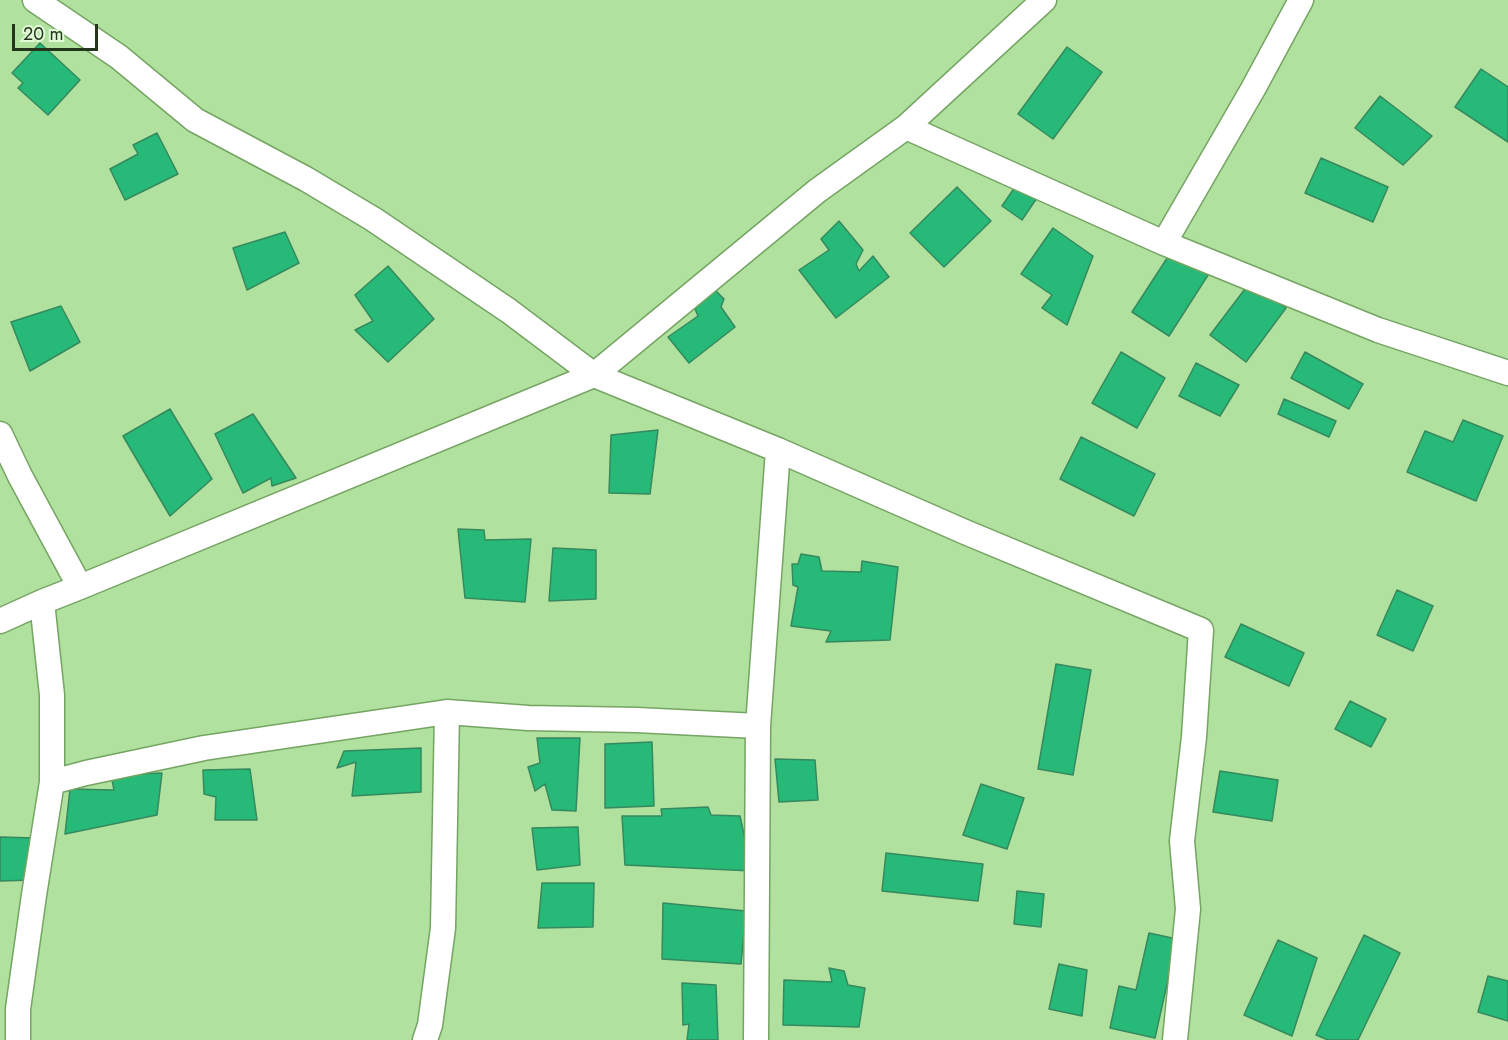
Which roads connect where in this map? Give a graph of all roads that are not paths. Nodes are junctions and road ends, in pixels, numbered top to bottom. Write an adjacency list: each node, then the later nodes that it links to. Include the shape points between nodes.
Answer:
1 (35, 0): 7 (street, via 119,57 195,120 306,178 373,219)
2 (1044, 0): 4 (street)
3 (1301, 0): 5 (street)
4 (906, 127): 5 (street); 7 (street, via 816,191)
5 (1164, 243): 6 (street, via 1378,330)
6 (1508, 373)
7 (594, 375): 9 (street); 10 (street)
8 (0, 434): 10 (street)
9 (778, 450): 14 (street); 19 (street, via 1202,630 1182,841 1188,909)
10 (80, 587): 11 (street)
11 (42, 602): 12 (street); 15 (street, via 52,695)
12 (0, 621)
13 (447, 712): 14 (street); 15 (street, via 204,748); 17 (street, via 443,928)
14 (758, 726): 18 (street)
15 (52, 782): 16 (street, via 21,986)
16 (18, 1040)
17 (425, 1040)
18 (756, 1040)
19 (1175, 1040)

